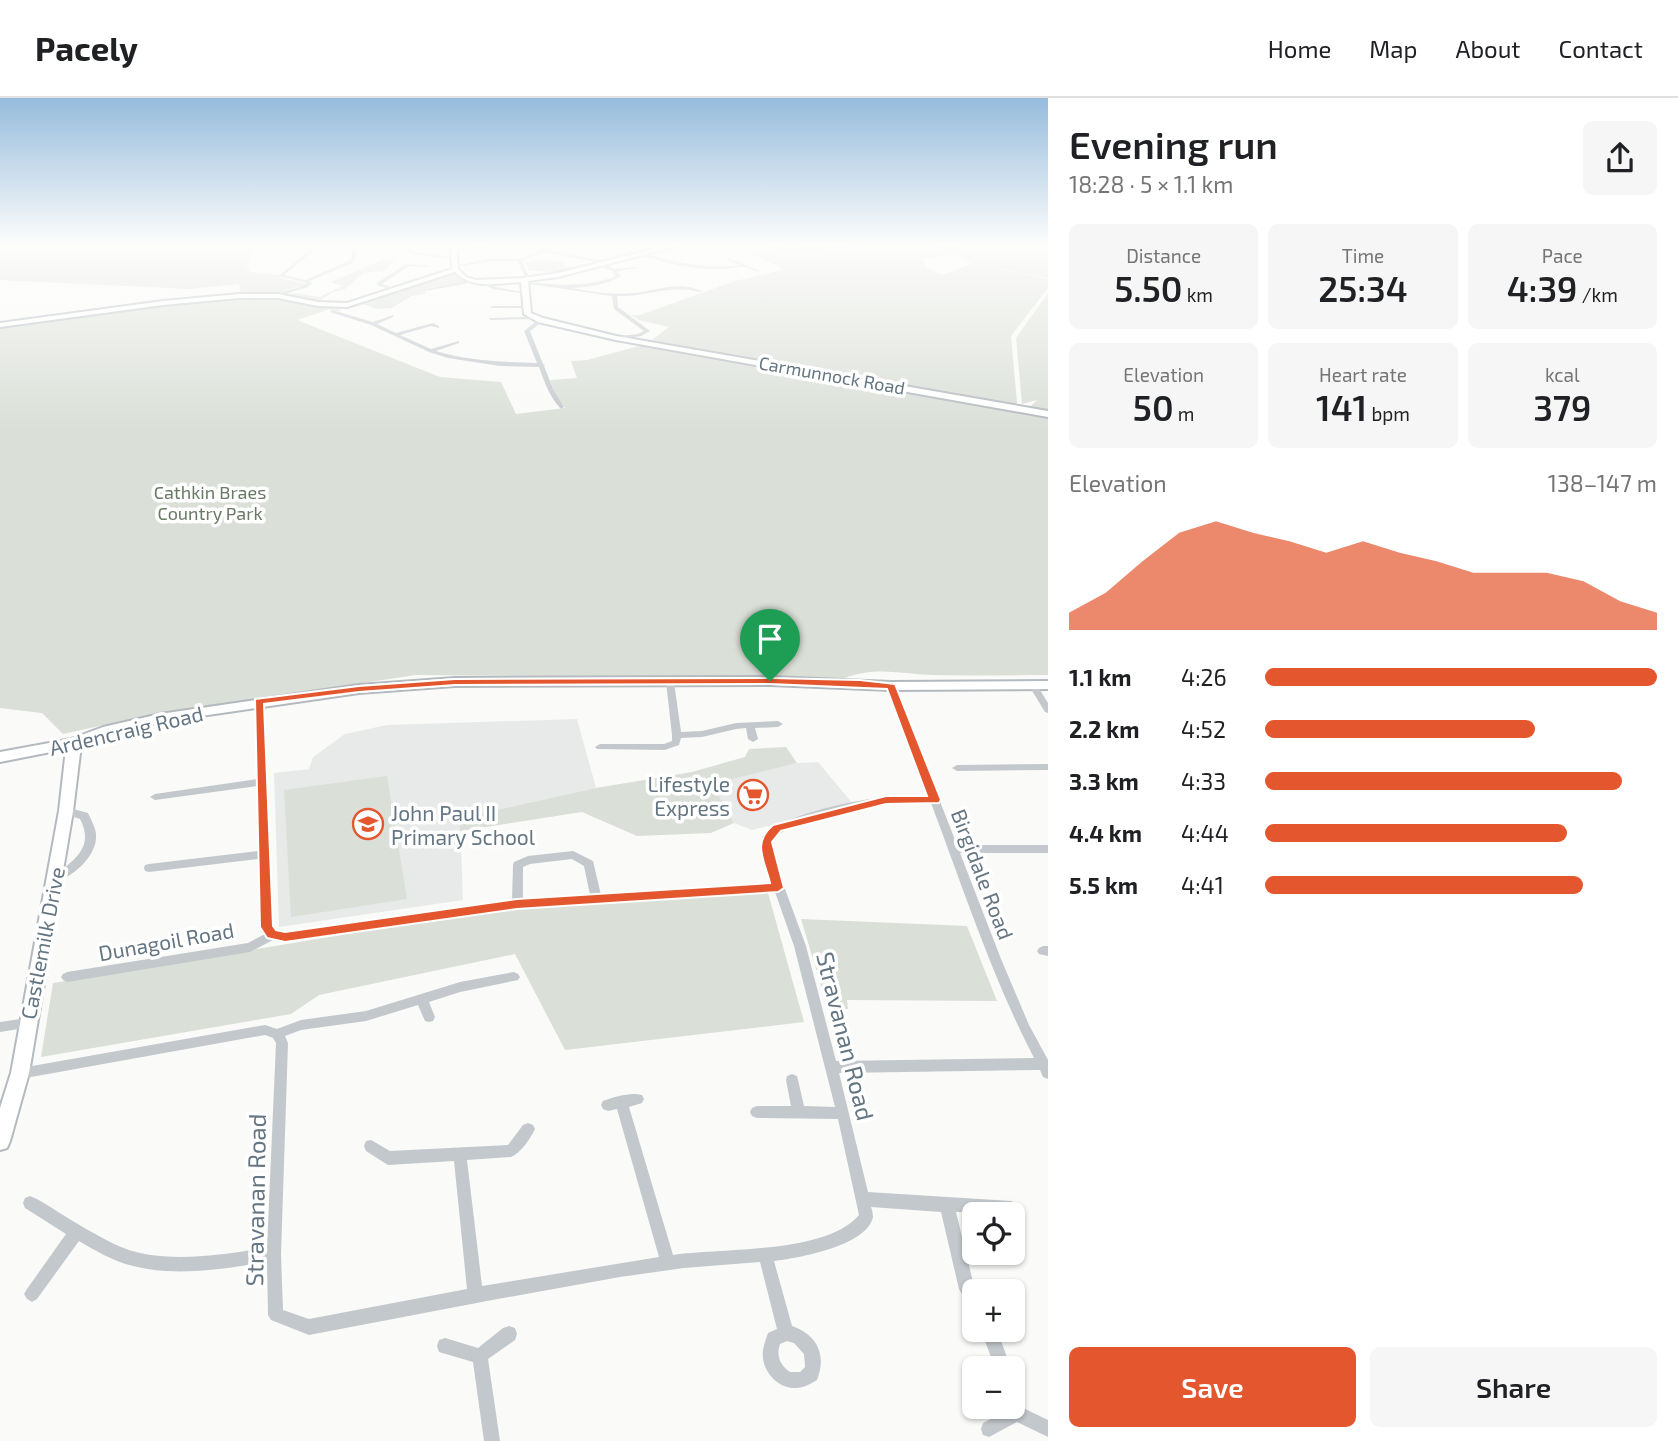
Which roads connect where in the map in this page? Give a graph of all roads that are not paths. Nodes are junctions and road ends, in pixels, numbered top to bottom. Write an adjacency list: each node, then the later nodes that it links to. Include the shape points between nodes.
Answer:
1 (144, 306): 13 (street)
2 (338, 306): 3 (street)
3 (342, 306): 8 (street)
4 (616, 306): 16 (street, via 647,331)
5 (492, 307): 6 (street)
6 (527, 307): 11 (street, via 528,314)
7 (332, 311): 8 (street)
8 (345, 314): 12 (street)
9 (391, 316): 12 (street)
10 (491, 319): 11 (street)
11 (537, 319): 17 (street, Carmunnock Road); 21 (street, via 527,331)
12 (373, 324): 15 (street)
13 (0, 326)
14 (437, 327): 15 (street, via 431,324)
15 (398, 334): 20 (street)
16 (639, 335): 17 (street); 18 (street)
17 (616, 338): 23 (street, Carmunnock Road)
18 (650, 339)
19 (457, 342): 20 (street)
20 (431, 351): 21 (street, via 474,361)
21 (542, 365): 22 (street)
22 (561, 407)
23 (1048, 414)
24 (670, 682): 27 (street, Ardencraig Road); 28 (street, Ardencraig Road, via 455,682); 33 (street)
25 (1032, 684): 26 (street, Ardencraig Road); 27 (street, Ardencraig Road); 29 (street)
26 (1048, 685)
27 (891, 686): 45 (street, Birgidale Road)
28 (259, 702): 35 (street, Ardencraig Road, via 160,718); 43 (street)
29 (1048, 710)
30 (778, 724): 31 (street)
31 (750, 725): 33 (street); 34 (street)
32 (627, 734): 37 (street)
33 (677, 735): 37 (street, via 671,747)
34 (753, 739)
35 (74, 743): 39 (street, Ardencraig Road); 46 (street, Castlemilk Drive)
36 (600, 747): 37 (street)
37 (628, 747)
38 (986, 755): 42 (street)
39 (0, 757)
40 (1048, 767): 42 (street)
41 (957, 768): 42 (street)
42 (992, 768)
43 (262, 782): 44 (street); 49 (street)
44 (155, 797)
45 (935, 800): 47 (street, Birgidale Road); 52 (street, Stravanan Road, via 886,800 777,828 766,842)
46 (66, 811): 51 (street, Castlemilk Drive); 51 (street, via 84,816 91,826 91,840 80,861)
47 (952, 849): 48 (street); 64 (street, Birgidale Road, via 1000,971)
48 (1048, 849)
49 (265, 854): 50 (street); 55 (street, via 266,927)
50 (149, 868)
51 (55, 879): 60 (street, Castlemilk Drive)
52 (778, 888): 53 (street, Dunagoil Road); 63 (street, Stravanan Road, via 800,946)
53 (596, 899): 54 (street, Dunagoil Road); 54 (street, via 589,864 573,855 518,865)
54 (517, 904): 55 (street, Dunagoil Road, via 285,937)
55 (272, 935): 56 (street, Dunagoil Road, via 250,947)
56 (67, 977)
57 (514, 977): 58 (street)
58 (422, 1000): 59 (street); 62 (street, via 366,1016 300,1025)
59 (429, 1017)
60 (27, 1023): 61 (street); 65 (street, Castlemilk Drive)
61 (0, 1027)
62 (277, 1034): 65 (street, via 265,1030); 80 (street, Stravanan Road, via 282,1043)
63 (830, 1067): 64 (street); 70 (street, Stravanan Road)
64 (1046, 1069)
65 (20, 1073): 72 (street, Castlemilk Drive)
66 (792, 1080): 69 (street)
67 (637, 1099): 82 (street, via 615,1103)
68 (757, 1112): 69 (street)
69 (799, 1112): 70 (street)
70 (843, 1113): 75 (street, Stravanan Road)
71 (528, 1129): 74 (street, via 512,1151)
72 (0, 1141)
73 (371, 1146): 74 (street, via 388,1158)
74 (460, 1155): 85 (street)
75 (863, 1199): 77 (street); 81 (street, Stravanan Road, via 866,1216 848,1234 817,1246)
76 (30, 1202): 79 (street)
77 (947, 1205): 78 (street); 83 (street)
78 (962, 1206)
79 (77, 1231): 80 (street, via 133,1258 206,1264); 84 (street)
80 (274, 1254): 85 (street, Stravanan Road, via 276,1315 309,1327)
81 (765, 1255): 82 (street, Stravanan Road); 86 (street)
82 (668, 1263): 85 (street, Stravanan Road)
83 (965, 1279)
84 (32, 1294)
85 (475, 1295)
86 (786, 1333)
87 (509, 1334): 89 (street)
88 (445, 1346): 89 (street)
89 (480, 1356): 94 (street)
90 (1025, 1414): 93 (street)
91 (1001, 1419): 92 (street)
92 (989, 1429)
93 (1048, 1429)
94 (492, 1441)

